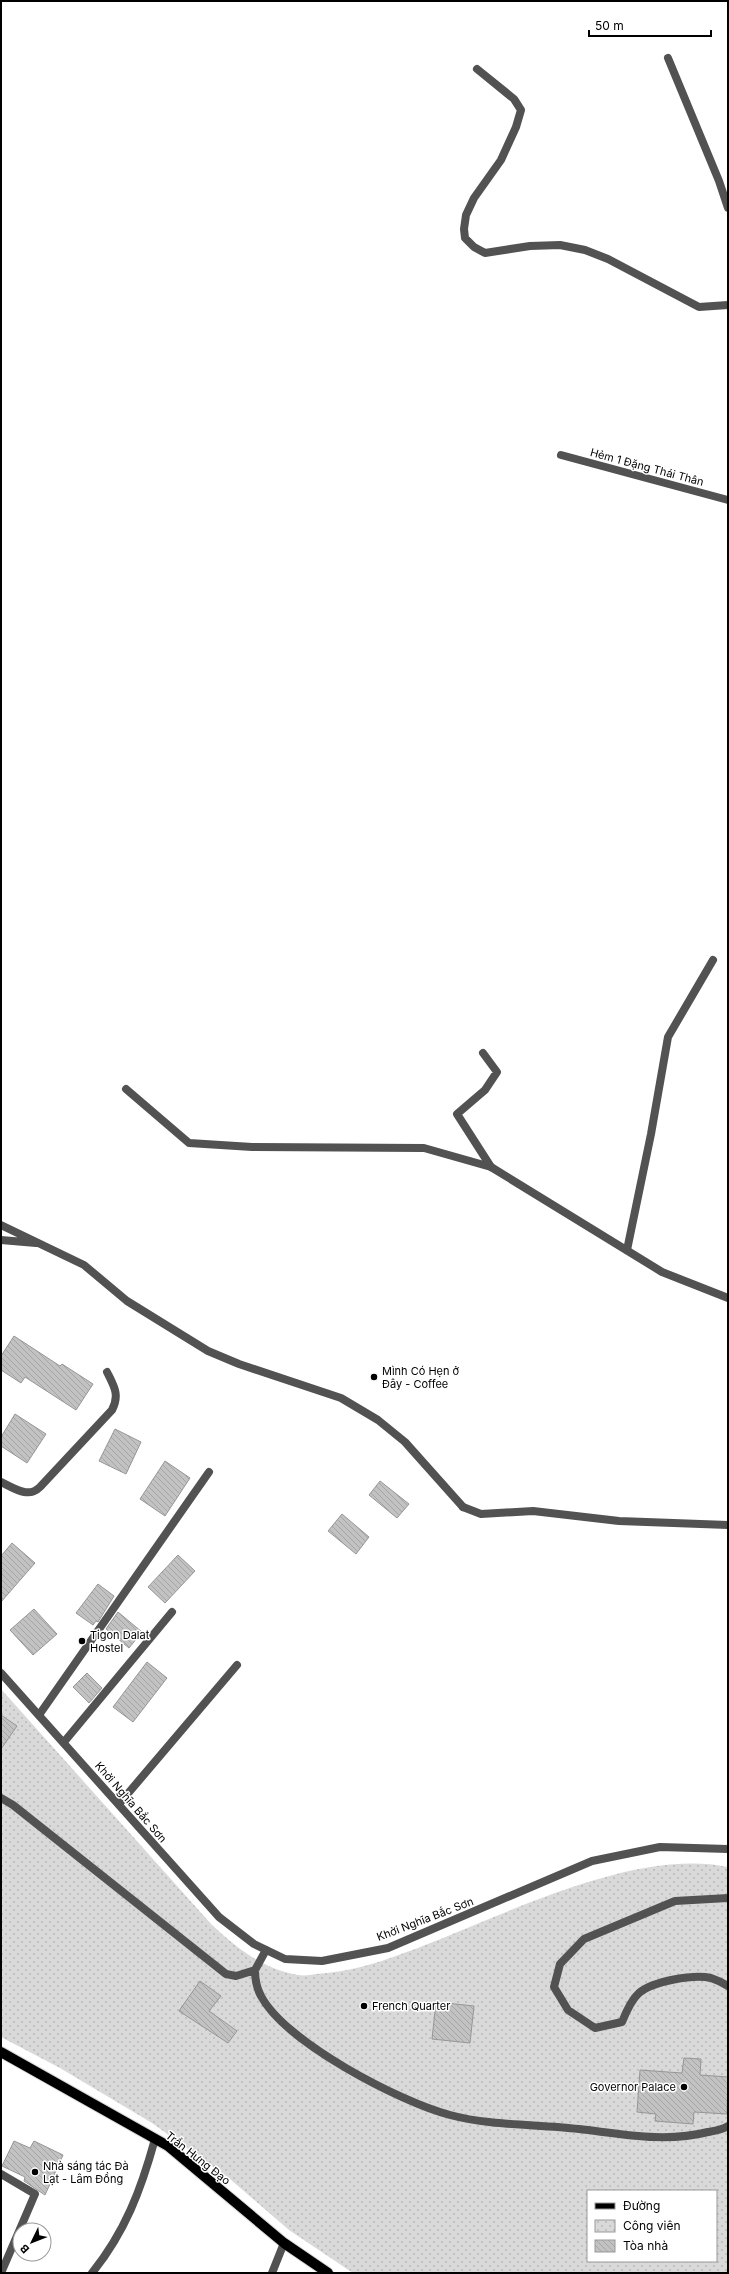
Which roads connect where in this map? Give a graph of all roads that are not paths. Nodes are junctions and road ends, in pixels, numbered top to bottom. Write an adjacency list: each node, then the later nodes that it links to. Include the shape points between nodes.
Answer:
1 (668, 58): 3 (street, via 720,181)
2 (477, 69): 4 (street, via 514,99 521,110 501,160 474,198 466,215 465,238 485,252 560,244 585,250 608,259 699,307)
3 (728, 208)
4 (728, 305)
5 (561, 455): 6 (street, Hẻm 1 Đặng Thái Thân)
6 (728, 500)
7 (712, 960): 14 (street, via 668,1037)
8 (483, 1053): 10 (street, via 497,1072 485,1090 457,1114)
9 (126, 1089): 10 (street, via 189,1143 252,1147 424,1148)
10 (491, 1168): 14 (street)
11 (1, 1225): 13 (street)
12 (1, 1240): 13 (street)
13 (44, 1244): 19 (street, via 84,1265 127,1301 208,1351 341,1398 378,1420 405,1442 463,1507 481,1514 533,1511 619,1521)
14 (627, 1250): 15 (street, via 662,1272)
15 (728, 1298)
16 (107, 1372): 18 (street, via 117,1397 112,1410 40,1487 30,1493)
17 (209, 1472): 23 (street)
18 (1, 1482)
19 (728, 1524)
20 (172, 1612): 24 (street)
21 (237, 1665): 26 (street)
22 (1, 1673): 23 (street, Khởi Nghĩa Bắc Sơn)
23 (39, 1715): 24 (street, Khởi Nghĩa Bắc Sơn)
24 (64, 1742): 26 (street, Khởi Nghĩa Bắc Sơn)
25 (1, 1798): 30 (street, via 226,1974 236,1976)
26 (119, 1804): 29 (street, Khởi Nghĩa Bắc Sơn, via 219,1917)
27 (728, 1849): 29 (street, Khởi Nghĩa Bắc Sơn, via 660,1847 592,1861 388,1948 348,1957 308,1962 285,1959)
28 (728, 1898): 31 (street, via 675,1901 584,1939 560,1964 554,1987 568,2010 594,2028 622,2022 626,2011 640,1992 661,1983 685,1978 711,1978)
29 (266, 1950): 30 (street)
30 (255, 1970): 33 (street, via 256,1984 261,1997 305,2041 334,2061 406,2099 450,2115 673,2138)
31 (728, 1986)
32 (1, 2052): 34 (main road, Trần Hưng Đạo)
33 (728, 2126)
34 (155, 2139): 36 (main road, Trần Hưng Đạo, via 168,2146); 38 (street, via 143,2184 116,2242)
35 (1, 2174): 37 (street, via 35,2194)
36 (284, 2244): 39 (street); 40 (main road, Trần Hưng Đạo)
37 (1, 2273)
38 (92, 2273)
39 (272, 2273)
40 (328, 2273)

